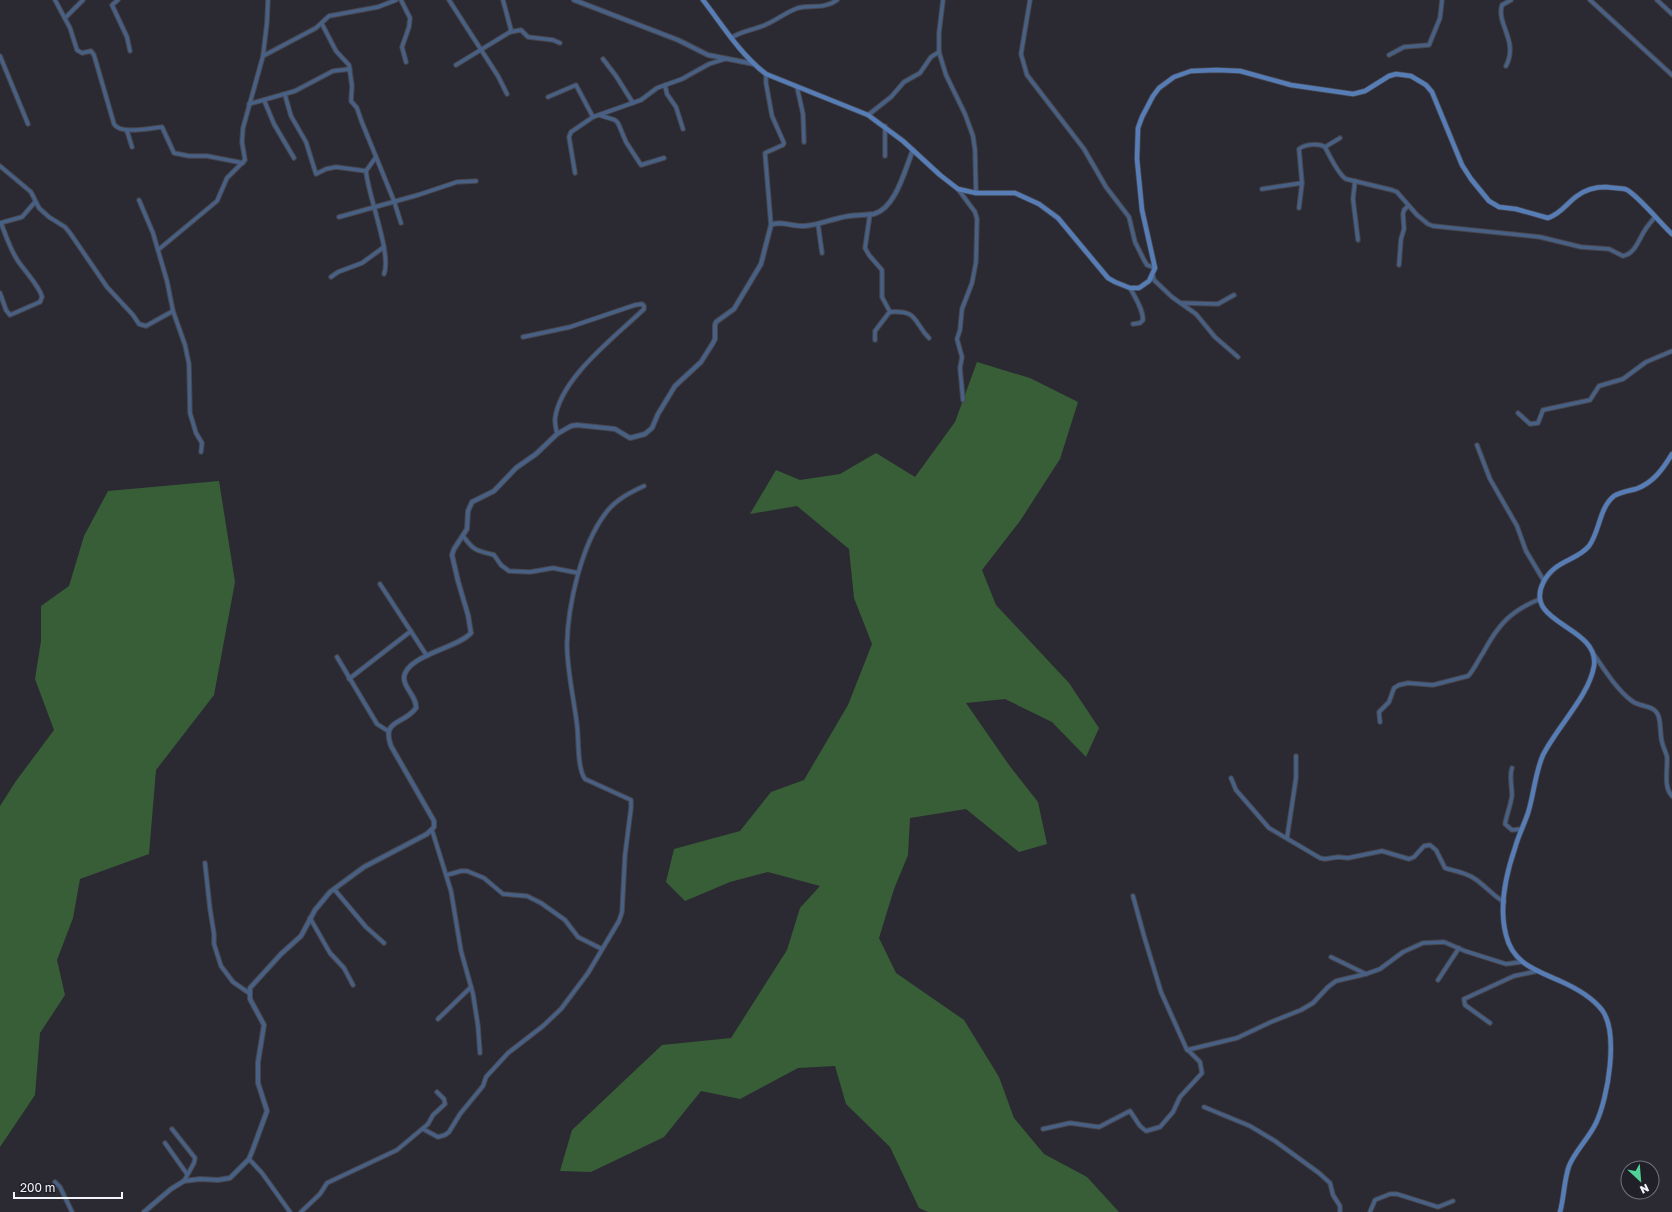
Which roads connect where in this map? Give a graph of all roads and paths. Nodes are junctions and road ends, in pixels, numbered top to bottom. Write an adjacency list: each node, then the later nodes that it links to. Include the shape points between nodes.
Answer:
1 (56, 0): 19 (street)
2 (83, 0): 19 (street)
3 (118, 0): 25 (street, via 112,5 127,37)
4 (268, 0): 29 (street)
5 (396, 0): 20 (street, via 378,7 332,15)
6 (401, 0): 32 (street, via 410,18 402,47)
7 (449, 0): 24 (street)
8 (503, 0): 21 (street)
9 (574, 0): 31 (street, via 678,40 708,55)
10 (703, 0): 22 (main road)
11 (837, 0): 22 (street, via 826,6 792,10 766,25)
12 (943, 0): 26 (street)
13 (1029, 0): 92 (street, via 1021,54 1027,75 1084,149 1106,187 1129,217 1135,242 1144,260)
14 (1442, 0): 27 (street, via 1440,18 1429,45 1404,47)
15 (1511, 0): 35 (street, via 1502,5 1501,12 1511,52)
16 (1590, 0): 38 (street)
17 (1657, 0): 18 (street)
18 (1672, 14)
19 (65, 18): 53 (street, via 77,50 82,53 91,51 94,55 115,127)
20 (322, 24): 29 (street); 36 (street, via 336,51)
21 (510, 32): 23 (street, via 521,30 528,37); 24 (street)
22 (731, 38): 33 (main road)
23 (560, 43)
24 (481, 49): 34 (street); 41 (street)
25 (130, 51)
26 (939, 52): 48 (street, via 931,57 920,73 904,82 891,97); 72 (street, via 946,75 973,136)
27 (1389, 55)
28 (0, 56): 50 (street)
29 (263, 56): 46 (street)
30 (603, 59): 45 (street)
31 (725, 59): 33 (street); 39 (street)
32 (406, 62)
33 (754, 64): 37 (main road)
34 (456, 65)
35 (1506, 66)
36 (350, 69): 42 (street, via 327,74); 60 (street, via 351,101)
37 (766, 74): 40 (main road); 85 (street, via 772,116 784,143 765,153)
38 (1672, 75)
39 (665, 85): 45 (street); 52 (street)
40 (797, 87): 48 (main road); 55 (street)
41 (507, 94)
42 (285, 95): 44 (street); 65 (street, via 291,116 306,142 316,174 336,167)
43 (548, 97): 49 (street, via 576,85)
44 (264, 100): 46 (street); 61 (street, via 274,124)
45 (633, 103): 47 (street)
46 (249, 104): 63 (street, via 242,136 245,160)
47 (600, 115): 49 (street); 62 (street, via 618,123 626,142 641,165)
48 (868, 115): 51 (main road)
49 (593, 117): 66 (street, via 569,134)
50 (28, 124)
51 (885, 126): 58 (main road); 59 (street)
52 (683, 129)
53 (127, 131): 56 (street); 63 (street, via 162,127 174,153)
54 (1340, 138): 57 (street)
55 (804, 142)
56 (132, 147)
57 (1325, 147): 68 (street, via 1342,177); 69 (street, via 1319,144 1299,149)
58 (913, 150): 70 (main road); 79 (street, via 891,200 881,211)
59 (885, 156)
60 (376, 157): 65 (street); 74 (street)
61 (294, 158)
62 (664, 158)
63 (243, 163): 89 (street, via 227,178 217,201)
64 (0, 166): 75 (street, via 31,192)
65 (366, 171): 77 (street)
66 (575, 173)
67 (476, 181): 74 (street, via 457,182)
68 (1355, 181): 76 (street, via 1397,192); 87 (street, via 1353,199)
69 (1302, 184): 71 (street); 78 (street)
70 (958, 189): 72 (main road); 108 (street, via 975,212 977,219 976,262 972,283 962,309 957,340 962,357 960,368)
71 (1262, 189)
72 (976, 193): 96 (main road, via 1014,193 1032,200 1058,218 1108,278)
73 (139, 200): 89 (street)
74 (394, 201): 77 (street); 83 (street)
75 (35, 202): 82 (street, via 22,217); 100 (street, via 44,213 65,227 107,287 141,326 146,326)
76 (1408, 206): 81 (street, via 1428,224 1439,228 1540,237 1581,247 1609,249 1623,256 1629,254 1638,244); 91 (street, via 1403,214 1404,229)
77 (373, 208): 80 (street); 88 (street)
78 (1299, 208)
79 (870, 214): 84 (street, via 849,216); 101 (street, via 866,248 882,270 882,297)
80 (339, 217)
81 (1655, 217): 86 (main road); 92 (main road, via 1635,196 1626,190 1615,188 1588,189 1559,213 1548,218 1494,205 1462,165 1432,92 1411,76 1389,76 1365,91 1353,94 1291,85 1240,71 1191,71 1174,77 1159,88 1138,128 1137,159 1142,210)
82 (0, 223): 97 (street, via 15,256 38,287 42,297 40,302 10,314)
83 (401, 224)
84 (818, 224): 85 (street, via 800,227); 90 (street)
85 (771, 225): 110 (street, via 764,258 756,272 734,309 716,322 715,339 706,355 675,386 649,431 630,438 615,429 577,425)
86 (1672, 234)
87 (1358, 240)
88 (384, 247): 93 (street); 95 (street, via 362,263)
89 (158, 250): 100 (street)
90 (822, 253)
91 (1399, 265)
92 (1155, 268): 94 (main road)
93 (384, 274)
94 (1153, 276): 96 (main road, via 1139,288); 99 (street, via 1154,280)
95 (331, 277)
96 (1130, 288): 102 (street, via 1143,317 1142,322)
97 (0, 293)
98 (1234, 295): 99 (street, via 1218,304)
99 (1181, 303): 107 (street, via 1196,314 1215,337)
100 (173, 311): 112 (street, via 189,364 190,413 196,433 202,440)
101 (890, 312): 104 (street, via 901,311 912,316 918,320); 105 (street, via 879,324 874,335)
102 (1134, 324)
103 (523, 337): 110 (street, via 570,327 636,305 644,306 644,309 572,380 566,389 555,420)
104 (929, 338)
105 (875, 340)
106 (1672, 351): 109 (street, via 1646,362 1623,378 1600,386 1590,400 1543,410 1538,423 1530,424)
107 (1238, 357)
108 (963, 400)
109 (1518, 413)
110 (556, 434): 115 (street, via 536,454 516,468 494,491 472,502 468,511 467,529)
111 (1477, 445): 117 (street, via 1490,479)
112 (201, 452)
113 (1672, 454): 117 (main road, via 1650,481 1636,489 1615,495 1608,502 1589,546 1556,567)
114 (644, 486): 116 (street, via 622,497 605,513 595,529)
115 (463, 536): 116 (street, via 472,548 494,555 501,565 509,570 530,572 553,568); 122 (street, via 452,555 468,615 470,633 462,641)
116 (578, 573): 142 (street, via 571,605 567,644 581,774 585,779 626,797 630,800 631,808 622,912)
117 (1544, 581): 119 (main road)
118 (380, 584): 120 (street)
119 (1540, 599): 121 (main road, via 1550,616 1583,639); 125 (street, via 1507,618 1468,676 1433,685 1408,683 1394,688 1389,702 1380,711)
120 (411, 631): 122 (street); 124 (street)
121 (1593, 652): 130 (street, via 1611,679 1628,698 1657,713 1667,758 1667,788); 131 (main road, via 1594,665 1590,681 1544,754)
122 (427, 656): 126 (street, via 411,666 404,677 415,698 416,708)
123 (336, 658): 124 (street)
124 (349, 679): 126 (street, via 377,724)
125 (1380, 722)
126 (388, 731): 132 (street, via 391,746 434,821)
127 (1296, 756): 133 (street, via 1296,778)
128 (1512, 768): 131 (street, via 1511,800 1505,824 1512,830)
129 (1231, 778): 133 (street, via 1236,790 1269,828)
130 (1672, 796)
131 (1522, 829): 138 (main road, via 1514,850)
132 (432, 830): 135 (street); 136 (street, via 364,867)
133 (1287, 838): 138 (street, via 1325,859 1353,857 1377,851 1411,859 1424,846 1430,845 1436,850 1445,868 1472,877)
134 (205, 863): 150 (street, via 214,944 221,966 233,982)
135 (447, 875): 142 (street, via 467,871 484,878 503,894 527,896 565,920 578,937); 149 (street, via 461,951)
136 (334, 889): 139 (street); 140 (street, via 366,927)
137 (1133, 896): 153 (street, via 1161,992)
138 (1504, 902): 144 (main road, via 1506,936 1510,947)
139 (310, 918): 148 (street, via 330,953 344,968); 150 (street, via 301,936 254,983)
140 (384, 943)
141 (1459, 948): 144 (street, via 1506,964); 146 (street, via 1444,942 1423,943 1403,952 1380,969); 147 (street)
142 (602, 949): 158 (street, via 561,1009 508,1053 486,1077 483,1086 445,1135 438,1136)
143 (1331, 957): 146 (street)
144 (1522, 962): 145 (main road)
145 (1538, 971): 152 (street, via 1514,976 1464,999 1465,1005); 172 (main road, via 1586,994 1602,1010 1609,1025 1609,1071 1602,1106 1596,1123 1568,1167)
146 (1366, 974): 153 (street, via 1336,981 1307,1007 1237,1038)
147 (1438, 980)
148 (353, 985)
149 (471, 987): 151 (street); 154 (street)
150 (249, 993): 161 (street, via 264,1025 258,1062 258,1083 267,1111)
151 (438, 1019)
152 (1490, 1023)
153 (1188, 1050): 159 (street, via 1200,1062 1202,1073 1180,1097 1173,1112 1160,1128 1146,1131 1130,1110 1099,1127 1070,1124)
154 (480, 1053)
155 (437, 1092): 158 (street, via 445,1104)
156 (1204, 1107): 170 (street, via 1250,1126 1319,1173 1330,1183)
157 (172, 1129): 162 (street, via 194,1155 194,1163)
158 (423, 1129): 169 (street, via 394,1152 327,1183 320,1194)
159 (1043, 1129)
160 (165, 1143): 162 (street)
161 (249, 1158): 163 (street, via 230,1178); 168 (street)
162 (187, 1174): 163 (street)
163 (184, 1180): 167 (street)
164 (55, 1182): 166 (street)
165 (1453, 1201): 171 (street, via 1438,1207 1390,1194 1375,1200)
166 (72, 1212)
167 (144, 1212)
168 (289, 1212)
169 (301, 1212)
170 (1340, 1212)
171 (1370, 1212)
172 (1560, 1212)

